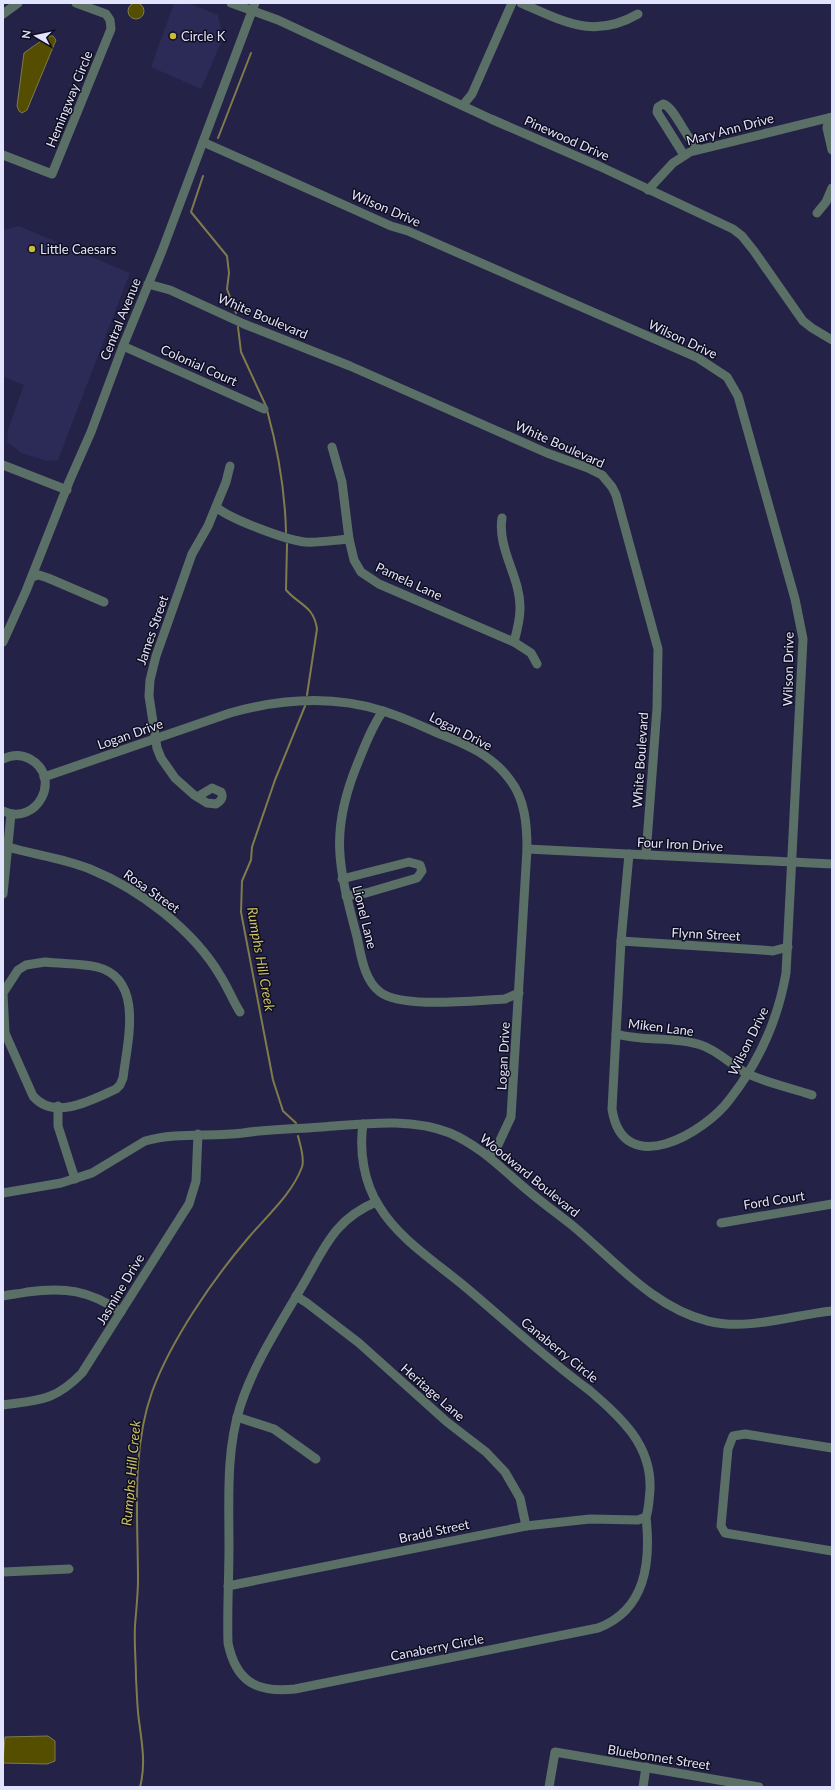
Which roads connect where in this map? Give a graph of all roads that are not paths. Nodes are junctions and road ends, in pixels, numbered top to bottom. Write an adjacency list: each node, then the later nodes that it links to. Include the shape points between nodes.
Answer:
1 (18, 3): 7 (street)
2 (76, 3): 14 (street, Hemingway Circle, via 106,14 110,20 111,30 52,174)
3 (231, 3): 6 (street, Pinewood Drive)
4 (512, 3): 9 (street, via 472,94)
5 (521, 3): 8 (street, via 558,20 581,26 609,25 626,21)
6 (253, 7): 9 (street, Pinewood Drive); 11 (street, Central Avenue)
7 (3, 14)
8 (638, 14)
9 (463, 106): 17 (street, Pinewood Drive)
10 (830, 118): 12 (street, Mary Ann Drive); 13 (street, via 827,128)
11 (203, 142): 19 (street, Central Avenue); 45 (street, Wilson Drive, via 674,348 709,364 727,377 738,396 745,419 803,638)
12 (698, 149): 15 (street, Mary Ann Drive); 15 (street, via 687,137 670,107 663,104 658,107 658,112)
13 (832, 150)
14 (3, 155)
15 (684, 155): 17 (street, Mary Ann Drive)
16 (832, 188): 18 (street, via 826,202)
17 (648, 190): 20 (street, Pinewood Drive, via 738,232 803,321)
18 (817, 213)
19 (148, 284): 21 (street, Central Avenue); 44 (street, White Boulevard, via 170,290 244,324 350,366 547,453 588,468 608,481 616,495 658,649 657,708)
20 (832, 340)
21 (123, 346): 22 (street, Colonial Court); 26 (street, Central Avenue)
22 (264, 409)
23 (332, 447): 29 (street, Pamela Lane, via 342,482)
24 (3, 465): 26 (street)
25 (230, 466): 27 (street, James Street)
26 (67, 490): 30 (street, Central Avenue)
27 (216, 507): 29 (street, via 233,517 295,540 311,542); 36 (street, James Street, via 192,554 153,665 149,696)
28 (502, 518): 33 (street, via 501,534 515,580 520,608)
29 (349, 539): 33 (street, Pamela Lane, via 357,566 372,580)
30 (32, 577): 31 (street, via 39,575 48,578); 32 (street, Central Avenue)
31 (104, 602)
32 (3, 642)
33 (514, 642): 34 (street, Pamela Lane, via 531,654)
34 (536, 664)
35 (383, 711): 36 (street, Logan Drive, via 336,702 278,702 230,713); 42 (street, Logan Drive, via 468,746 499,767 511,780 522,804); 47 (street, Lionel Lane, via 367,741 346,792 339,848)
36 (156, 738): 38 (street, Logan Drive); 39 (street, James Street, via 161,758 167,767 175,778)
37 (3, 759): 38 (street, via 12,756 27,758 39,766)
38 (44, 777): 40 (street, via 46,789 40,803 27,812)
39 (197, 797)
40 (7, 812): 41 (street)
41 (8, 847): 48 (street); 54 (street, Rosa Street, via 90,869 106,875 139,896 183,929 201,949 222,977)
42 (527, 849): 43 (street, Four Iron Drive); 53 (street, Logan Drive)
43 (629, 854): 44 (street, Four Iron Drive); 50 (street, Wilson Drive)
44 (646, 855): 45 (street, Four Iron Drive)
45 (793, 862): 46 (street, Four Iron Drive); 51 (street, Wilson Drive)
46 (832, 864)
47 (342, 879): 49 (street, Lionel Lane); 49 (street, via 409,862 420,864 422,871 417,878 366,893)
48 (3, 894)
49 (346, 896): 53 (street, Lionel Lane, via 363,962 371,982 380,992 392,998 413,1001 510,999)
50 (621, 941): 51 (street, Flynn Street, via 773,951); 55 (street, Wilson Drive)
51 (788, 947): 56 (street, Wilson Drive, via 786,973 778,1010)
52 (3, 993): 58 (street, via 5,1033 33,1096 38,1102); 58 (street, via 18,970 26,965 45,962 102,969 118,980 124,988 130,1013 123,1078 120,1085 81,1105 66,1108)
53 (519, 993): 61 (street, Logan Drive, via 511,1117 497,1147)
54 (240, 1012)
55 (616, 1034): 56 (street, Miken Lane, via 633,1038 674,1039 703,1045); 56 (street, Wilson Drive, via 614,1116 618,1129 633,1144 646,1148 697,1129 712,1119 725,1106)
56 (747, 1073): 57 (street, Miken Lane)
57 (812, 1095)
58 (58, 1106): 62 (street, via 58,1126)
59 (363, 1124): 60 (street, Woodward Boulevard); 61 (street, Woodward Boulevard, via 411,1124 430,1127 456,1136); 64 (street, Canaberry Circle, via 366,1176)
60 (198, 1134): 62 (street, Woodward Boulevard, via 145,1141 92,1173); 70 (street, Jasmine Drive, via 197,1167 192,1196)
61 (488, 1156): 69 (street, Woodward Boulevard, via 661,1301 679,1311 709,1322 741,1324)
62 (75, 1179): 63 (street, Woodward Boulevard)
63 (3, 1193)
64 (376, 1202): 68 (street, Canaberry Circle, via 354,1213 339,1227); 75 (street, Canaberry Circle, via 403,1236 589,1390 632,1431 642,1447 650,1474)
65 (832, 1204): 66 (street, Ford Court)
66 (721, 1223)
67 (3, 1296): 70 (street, via 47,1289 71,1290 97,1297)
68 (296, 1296): 72 (street, Canaberry Circle, via 251,1378); 76 (street, Heritage Lane, via 358,1343 447,1422 486,1452 505,1472 520,1498)
69 (832, 1311)
70 (121, 1312): 71 (street, Jasmine Drive, via 82,1373 71,1385 48,1398)
71 (3, 1406)
72 (237, 1417): 74 (street, via 274,1429); 80 (street, Canaberry Circle, via 229,1469)
73 (832, 1448): 77 (street, via 745,1434 733,1436 728,1449 721,1526 725,1533)
74 (316, 1459)
75 (646, 1517): 76 (street, Bradd Street, via 638,1520 590,1519); 80 (street, Canaberry Circle, via 647,1563 639,1590 622,1615 607,1624 582,1632 295,1689 269,1690 251,1683 232,1661 228,1642)
76 (526, 1526): 80 (street, Bradd Street)
77 (832, 1551)
78 (69, 1569): 79 (street)
79 (3, 1572)
80 (228, 1586)
81 (646, 1768): 82 (street, Bluebonnet Street, via 555,1752); 83 (street); 84 (street, Bluebonnet Street)
82 (549, 1787)
83 (643, 1787)
84 (755, 1787)

